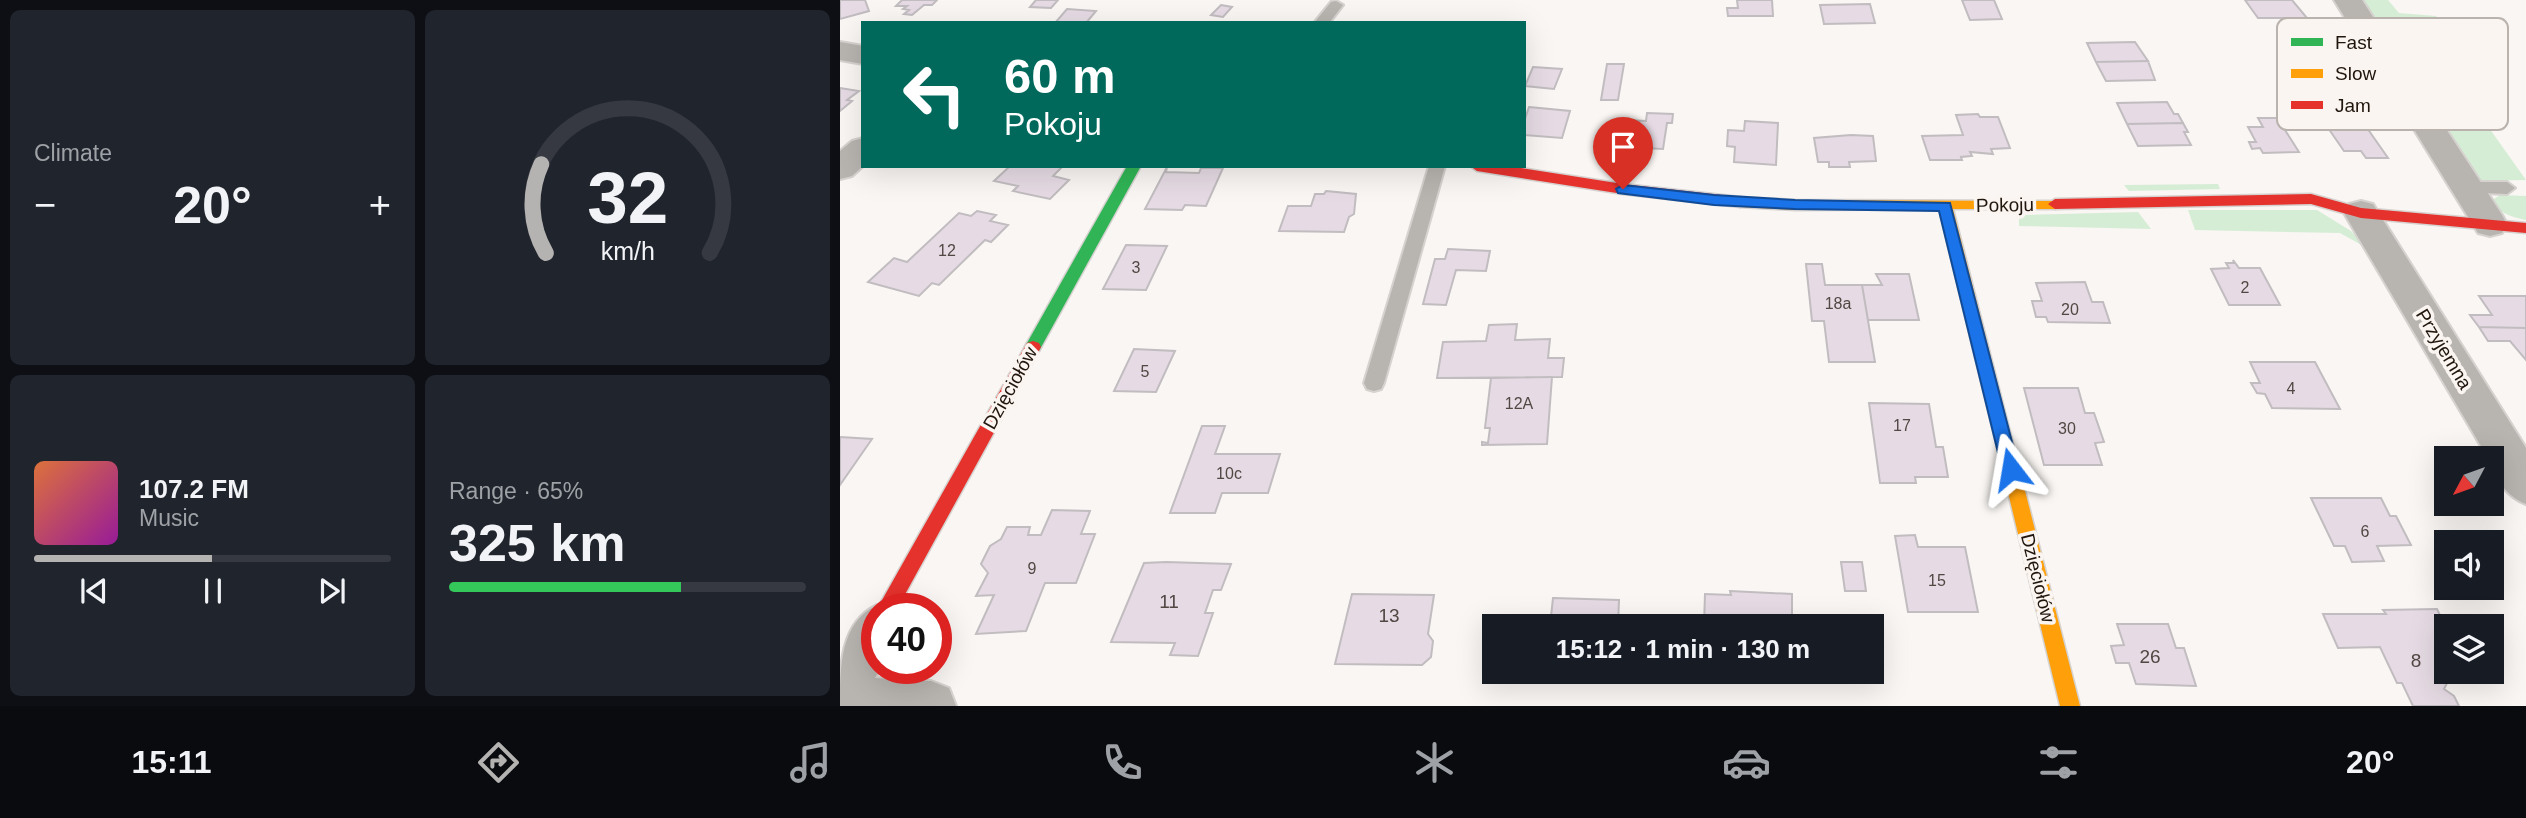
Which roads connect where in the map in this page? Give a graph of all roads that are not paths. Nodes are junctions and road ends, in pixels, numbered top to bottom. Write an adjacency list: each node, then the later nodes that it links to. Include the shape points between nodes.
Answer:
1 (2348, 0): 3 (street)
2 (1336, 5): 4 (lane)
3 (2359, 18)
4 (1323, 21)
5 (840, 51): 6 (street)
6 (861, 55)
7 (2430, 130): 13 (street)
8 (861, 151): 9 (street)
9 (840, 168)
10 (1133, 168): 21 (street, Dzięciołów)
11 (1436, 168): 19 (lane)
12 (1490, 168): 15 (street, Pokoju, via 1714,200)
13 (2467, 188): 14 (lane); 17 (street)
14 (2507, 188)
15 (1945, 206): 16 (street, Pokoju, via 2311,199); 24 (street, Dzięciołów)
16 (2361, 214): 17 (street, Pokoju); 20 (street, Przyjemna)
17 (2490, 224): 18 (street, Pokoju)
18 (2526, 228)
19 (1374, 383)
20 (2526, 485)
21 (896, 593)
22 (861, 656): 23 (street, via 849,677 848,693 858,702)
23 (931, 706)
24 (2070, 706)

